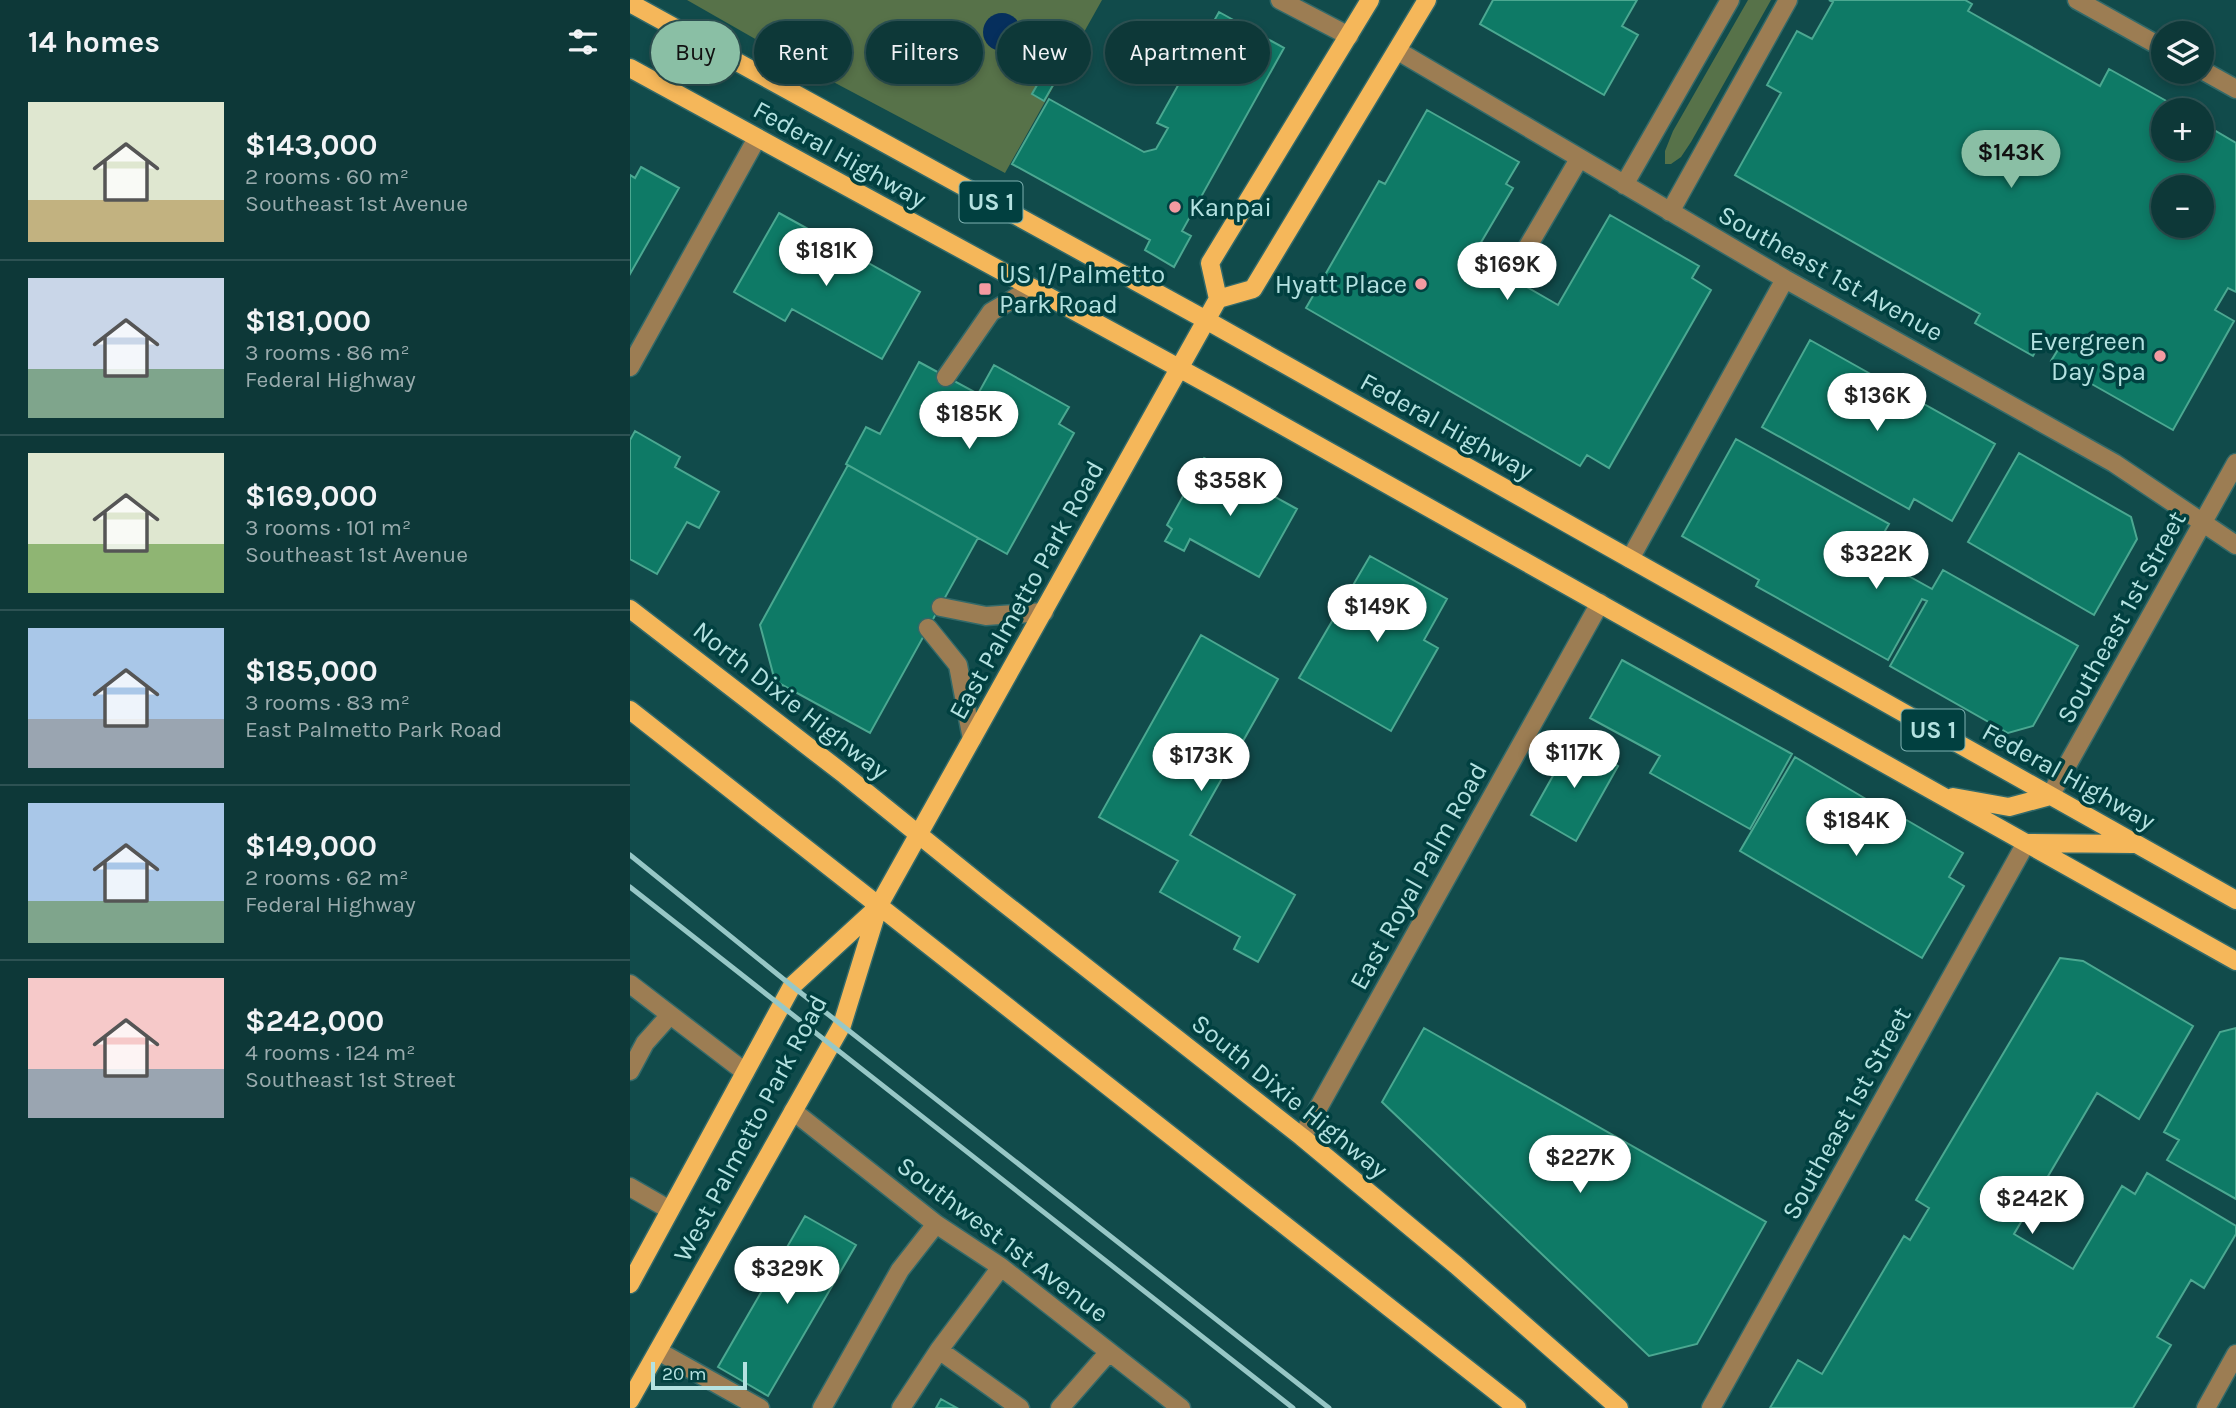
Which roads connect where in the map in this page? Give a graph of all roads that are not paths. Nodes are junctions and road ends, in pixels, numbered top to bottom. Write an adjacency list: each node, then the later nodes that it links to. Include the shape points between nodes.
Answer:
1 (1280, 0): 8 (street)
2 (1370, 0): 8 (main road)
3 (1427, 0): 10 (main road)
4 (1730, 0): 16 (street)
5 (1788, 0): 17 (street)
6 (2077, 0): 9 (street)
7 (630, 3): 22 (main road, Federal Highway / US 1)
8 (1349, 36): 21 (main road, via 1210,263)
9 (2151, 41)
10 (1398, 51): 15 (street, Southeast 1st Avenue); 21 (main road, via 1253,289)
11 (630, 68): 14 (main road, Federal Highway / US 1)
12 (2214, 77): 13 (street)
13 (2236, 89)
14 (757, 138): 20 (main road, Federal Highway / US 1); 23 (street)
15 (1579, 159): 16 (street, Southeast 1st Avenue); 18 (street)
16 (1624, 185): 17 (street, Southeast 1st Avenue)
17 (1670, 212): 19 (street, Southeast 1st Avenue)
18 (1517, 265)
19 (1785, 278): 27 (street, Southeast 1st Avenue, via 2114,463); 29 (street)
20 (1032, 288): 24 (main road, Federal Highway / US 1); 25 (street, via 991,312)
21 (1218, 299): 22 (main road, East Palmetto Park Road)
22 (1206, 320): 24 (main road, East Palmetto Park Road); 29 (main road, Federal Highway / US 1)
23 (630, 368)
24 (1180, 369): 30 (main road, Federal Highway / US 1); 33 (main road, East Palmetto Park Road)
25 (946, 377)
26 (2236, 463): 27 (street, Southeast 1st Street)
27 (2203, 523): 28 (street, Southeast 1st Avenue); 38 (street, Southeast 1st Street)
28 (2236, 545)
29 (1630, 559): 38 (main road, Federal Highway / US 1)
30 (1600, 603): 37 (main road, Federal Highway / US 1); 50 (street, East Royal Palm Road)
31 (940, 607): 33 (street, via 986,616)
32 (630, 609): 39 (main road, North Dixie Highway)
33 (1044, 611): 36 (main road, East Palmetto Park Road)
34 (928, 628): 36 (street, via 958,665)
35 (630, 710): 43 (main road)
36 (972, 740): 39 (main road, East Palmetto Park Road)
37 (1940, 795): 38 (main road, via 2009,807); 40 (main road, Federal Highway / US 1)
38 (2050, 796): 41 (main road, Federal Highway / US 1)
39 (919, 834): 43 (main road, East Palmetto Park Road); 50 (main road, South Dixie Highway)
40 (2026, 843): 41 (main road); 44 (main road, Federal Highway / US 1); 69 (street, Southeast 1st Street)
41 (2137, 844): 42 (main road, Federal Highway / US 1)
42 (2236, 900)
43 (879, 905): 48 (main road, West Palmetto Park Road, via 792,986); 49 (main road, West Palmetto Park Road, via 842,1025); 67 (main road)
44 (2236, 961)
45 (630, 984): 46 (street)
46 (670, 1015): 47 (street, via 645,1043); 48 (street)
47 (630, 1071)
48 (745, 1072): 52 (main road, West Palmetto Park Road)
49 (793, 1111): 53 (street, Southwest 1st Avenue); 57 (main road, West Palmetto Park Road)
50 (1302, 1138): 68 (main road, South Dixie Highway)
51 (630, 1187): 52 (street)
52 (670, 1210): 55 (main road, West Palmetto Park Road)
53 (936, 1224): 54 (street, Southwest 1st Avenue); 63 (street, via 900,1270)
54 (1001, 1267): 56 (street); 58 (street, Southwest 1st Avenue)
55 (630, 1284)
56 (939, 1350): 64 (street); 65 (street)
57 (658, 1351): 60 (main road, West Palmetto Park Road); 62 (street)
58 (1109, 1352): 61 (street, Southwest 1st Avenue); 66 (street)
59 (2236, 1354): 70 (street)
60 (630, 1400)
61 (1173, 1406)
62 (760, 1408)
63 (822, 1408)
64 (901, 1408)
65 (1020, 1408)
66 (1060, 1408)
67 (1517, 1408)
68 (1619, 1408)
69 (1711, 1408)
70 (2206, 1408)

